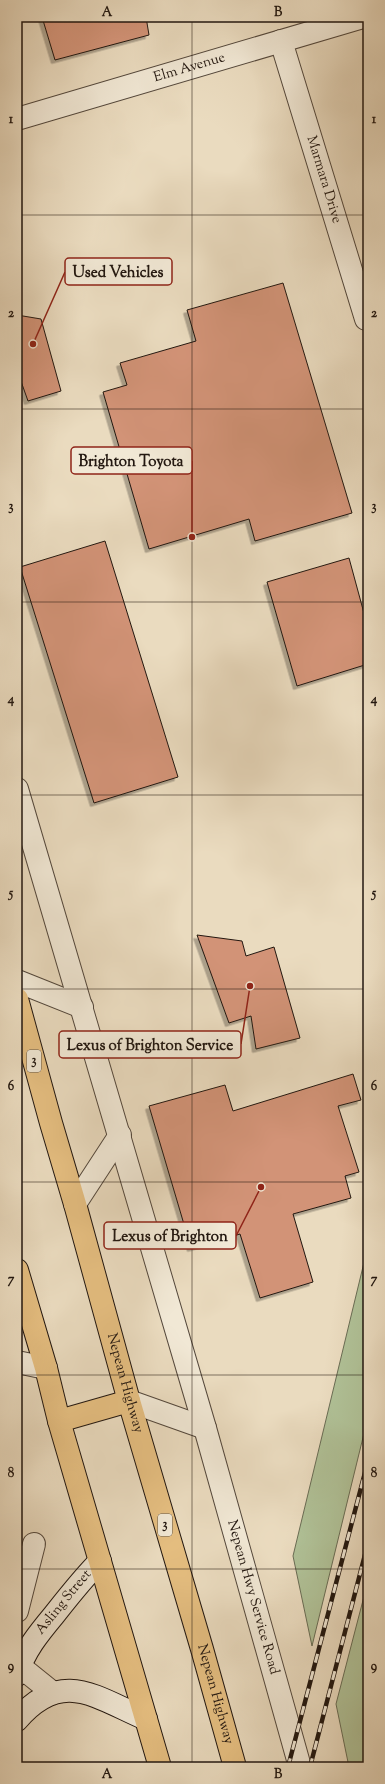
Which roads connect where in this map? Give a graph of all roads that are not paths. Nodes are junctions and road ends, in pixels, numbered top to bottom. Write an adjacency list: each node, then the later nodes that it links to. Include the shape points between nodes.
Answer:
1 (363, 17): 2 (street, Elm Avenue)
2 (281, 41): 3 (street, Elm Avenue); 4 (street, Marmara Drive)
3 (17, 118)
4 (366, 319)
5 (17, 789): 8 (street, Nepean Hwy Service Road)
6 (17, 981): 8 (street)
7 (17, 999): 10 (highway, Nepean Highway / 3)
8 (82, 1007): 9 (street, Nepean Hwy Service Road)
9 (120, 1135): 10 (street); 17 (street, Nepean Hwy Service Road)
10 (76, 1204): 15 (highway, Nepean Highway / 3)
11 (17, 1270): 12 (highway)
12 (23, 1316): 14 (highway)
13 (17, 1362): 14 (street)
14 (46, 1368): 16 (highway)
15 (129, 1401): 16 (highway); 17 (street); 26 (highway, Nepean Highway / 3)
16 (59, 1421): 19 (highway)
17 (205, 1428): 27 (street, Nepean Hwy Service Road)
18 (34, 1544): 20 (street)
19 (100, 1561): 21 (street, Asling Street, via 38,1633); 23 (highway)
20 (17, 1611)
21 (18, 1669): 22 (street, Asling Street)
22 (53, 1693): 23 (street, via 70,1690 87,1693); 24 (street, via 30,1705)
23 (146, 1719): 25 (highway)
24 (17, 1720)
25 (160, 1767)
26 (234, 1767)
27 (300, 1767)

